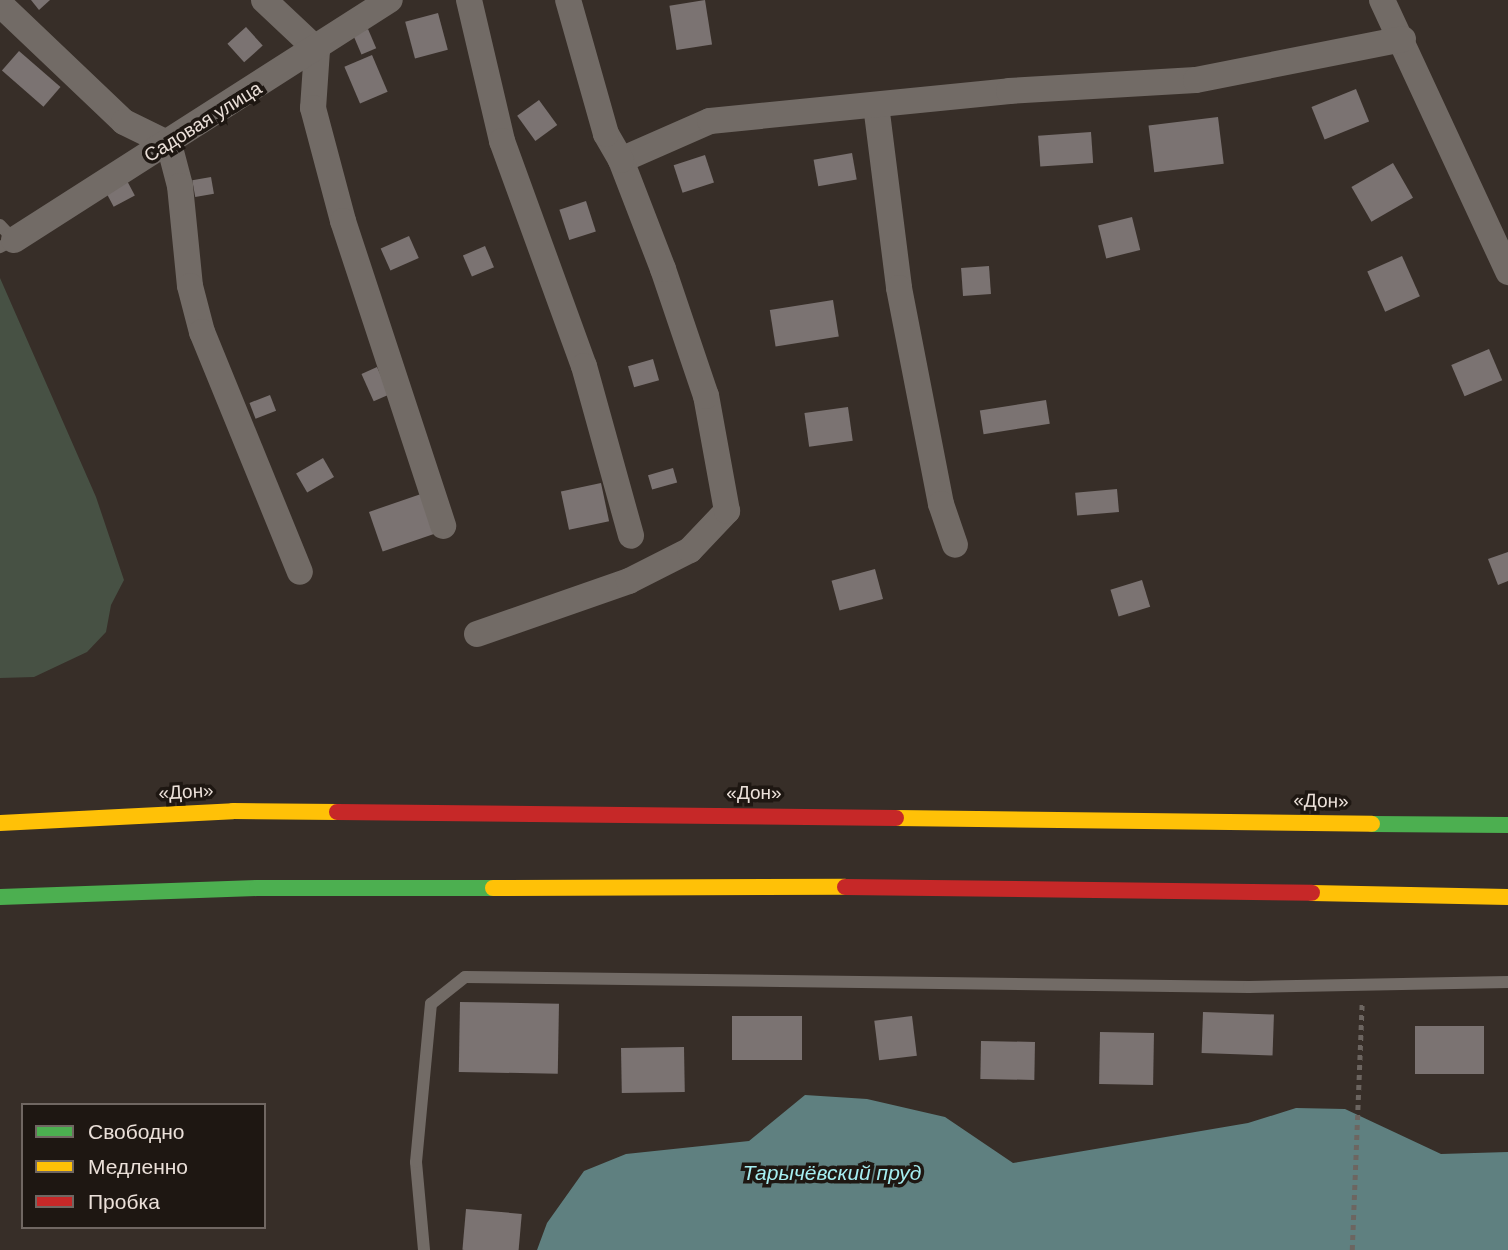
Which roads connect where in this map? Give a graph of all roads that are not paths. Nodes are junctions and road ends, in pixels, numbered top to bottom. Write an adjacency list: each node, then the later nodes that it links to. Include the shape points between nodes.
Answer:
1 (264, 0): 8 (street)
2 (390, 0): 8 (street, Садовая улица)
3 (469, 0): 15 (street, via 502,141 584,366)
4 (568, 0): 11 (street, via 607,134)
5 (1382, 0): 7 (street)
6 (0, 4): 10 (street, via 124,122)
7 (1403, 39): 9 (street, via 1196,80); 13 (street)
8 (317, 50): 10 (street, Садовая улица); 14 (street, via 313,108 343,221)
9 (876, 105): 11 (street, via 710,121); 16 (street, via 899,288 941,504)
10 (169, 144): 12 (street, Садовая улица); 17 (street, via 180,186 190,286 202,332)
11 (621, 160): 18 (street, via 706,396 727,511 690,550 629,581)
12 (5, 238)
13 (1508, 272)
14 (443, 526)
15 (631, 536)
16 (956, 545)
17 (300, 572)
18 (477, 634)
19 (0, 823): 20 (highway, «Дон», via 233,811)
20 (1508, 825)
21 (0, 897): 22 (highway, via 257,888 958,887)
22 (1508, 897)
23 (1508, 982): 24 (lane, via 1362,985 465,977 431,1003 416,1163)
24 (425, 1250)

